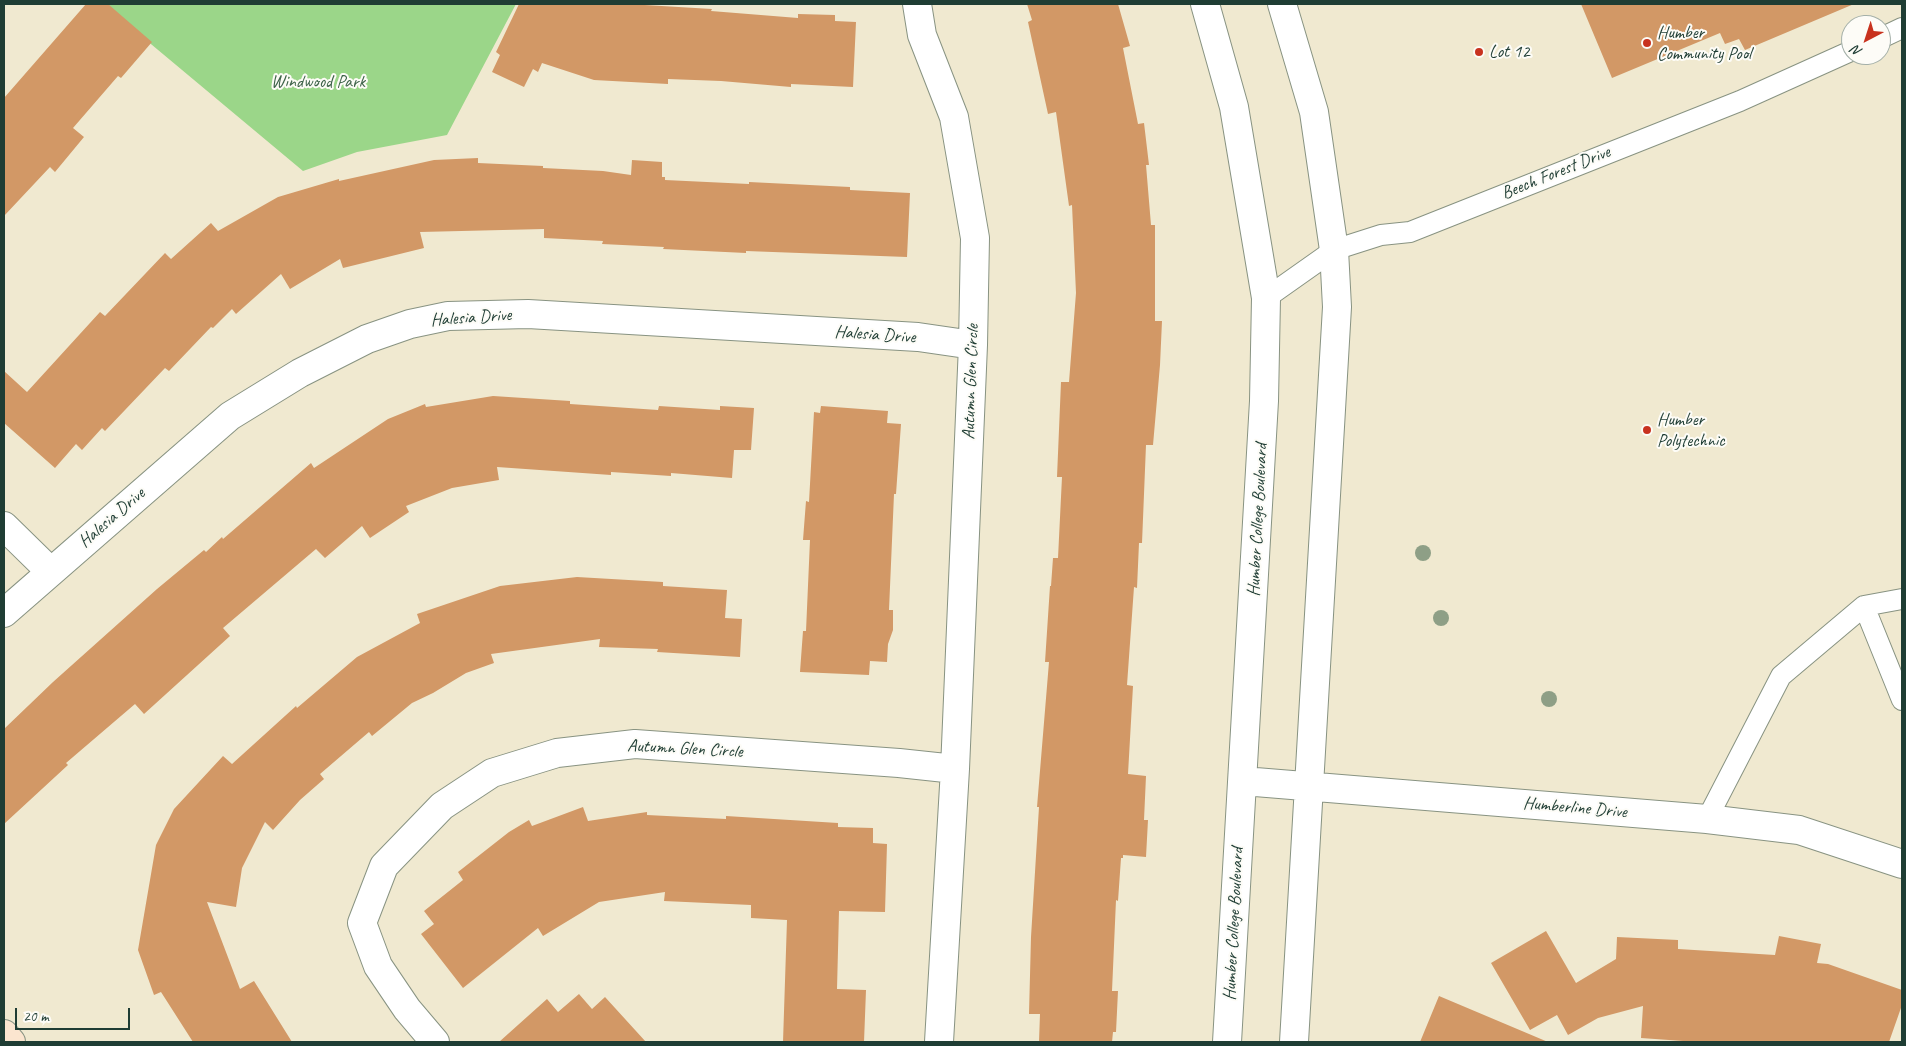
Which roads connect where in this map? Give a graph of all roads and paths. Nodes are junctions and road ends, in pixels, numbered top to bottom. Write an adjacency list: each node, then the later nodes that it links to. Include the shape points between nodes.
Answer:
1 (917, 4): 7 (street, Autumn Glen Circle, via 922,34 954,116 967,185 975,238)
2 (1205, 4): 6 (street, Humber College Boulevard, via 1234,108)
3 (1282, 4): 5 (street, via 1314,112)
4 (1841, 56): 5 (lane, Beech Forest Drive, via 1740,101 1410,232 1381,235)
5 (1334, 250): 6 (lane, Beech Forest Drive); 16 (street, via 1337,307)
6 (1266, 298): 15 (street, Humber College Boulevard, via 1264,401)
7 (973, 345): 9 (street, Halesia Drive, via 918,337 528,314 448,316 410,324 367,339 300,373 230,416); 14 (street, Autumn Glen Circle)
8 (4, 526): 9 (street)
9 (51, 572): 12 (street, Halesia Drive)
10 (1902, 599): 11 (lane)
11 (1864, 606): 13 (lane); 17 (lane, via 1780,676)
12 (4, 614)
13 (1902, 700)
14 (955, 769): 21 (street, Autumn Glen Circle, via 899,762 635,744 557,753 492,773 442,806 384,866 362,923 378,966 406,1010); 22 (street, Autumn Glen Circle)
15 (1243, 781): 16 (street, Humberline Drive); 23 (street, Humber College Boulevard)
16 (1309, 787): 17 (street, Humberline Drive); 24 (street)
17 (1707, 819): 18 (street, Humberline Drive, via 1799,830)
18 (1902, 864)
19 (4, 1034): 20 (main road)
20 (11, 1042)
21 (435, 1042)
22 (939, 1042)
23 (1227, 1042)
24 (1294, 1042)

